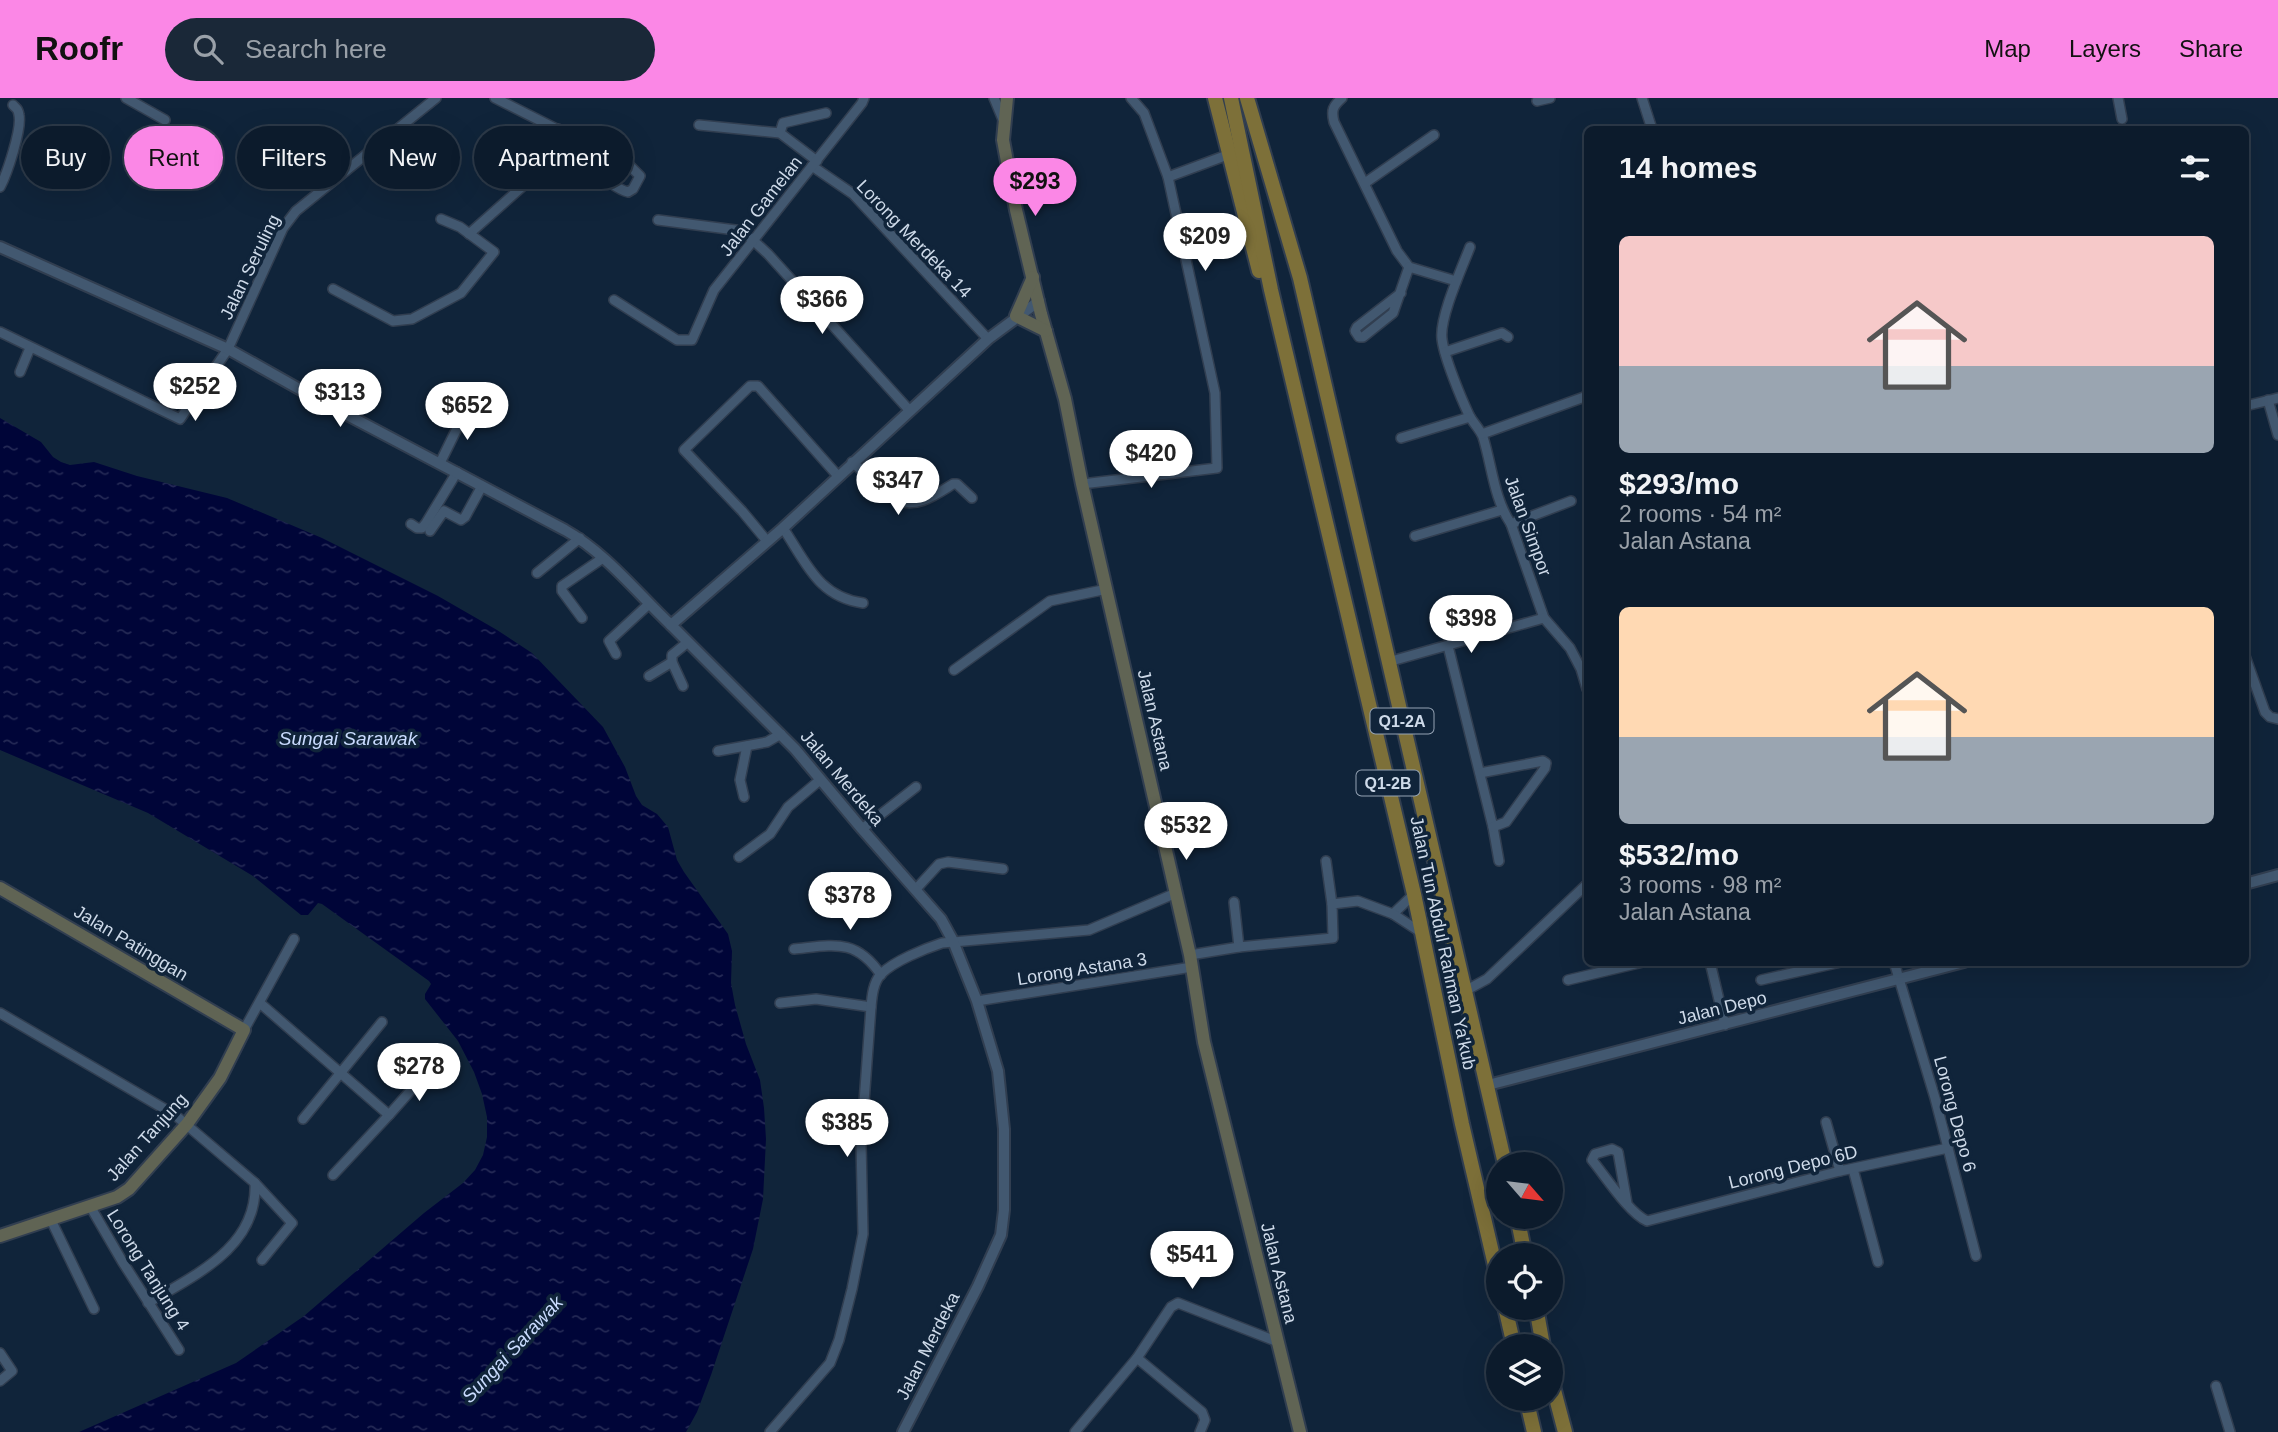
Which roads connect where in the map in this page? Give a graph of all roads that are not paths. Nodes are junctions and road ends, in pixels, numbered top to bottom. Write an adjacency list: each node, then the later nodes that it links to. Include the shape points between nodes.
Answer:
1 (436, 98): 56 (street, Jalan Seruling, via 296,211 283,228)
2 (495, 98): 23 (street)
3 (864, 98): 28 (street, Jalan Gamelan)
4 (994, 98): 21 (street)
5 (1007, 98): 21 (main road, Jalan Astana)
6 (1130, 98): 30 (street, via 1144,113)
7 (1214, 98): 27 (main road, Q1-2B)
8 (1231, 98): 46 (main road)
9 (1247, 98): 43 (main road)
10 (1257, 98): 43 (main road, Q1-2A, via 1300,248)
11 (1342, 98): 31 (street, via 1332,113)
12 (1550, 98): 16 (street)
13 (1642, 98): 24 (street)
14 (2118, 98): 19 (street)
15 (130, 99): 20 (street)
16 (1536, 101)
17 (13, 105): 32 (street, via 20,117 12,158)
18 (826, 113): 25 (street, via 783,123)
19 (2122, 119)
20 (165, 120)
21 (1004, 122): 42 (main road, Jalan Astana, via 1010,182)
22 (699, 125): 25 (street)
23 (552, 126)
24 (1651, 126)
25 (780, 133): 28 (street, Lorong Merdeka 14)
26 (1434, 135): 31 (street)
27 (1230, 153): 30 (street); 46 (main road, Q1-2B, via 1258,270)
28 (814, 163): 38 (street, Jalan Gamelan); 54 (street, Lorong Merdeka 14, via 853,194)
29 (633, 169): 34 (street, via 640,176 633,190)
30 (1168, 177): 72 (street, via 1215,393 1217,468)
31 (1365, 183): 41 (street)
32 (0, 187)
33 (520, 189): 37 (street)
34 (619, 189)
35 (441, 219): 37 (street)
36 (658, 220): 38 (street, via 743,231)
37 (469, 234): 45 (street, via 494,253 461,293 412,319 393,321)
38 (754, 241): 48 (street, Jalan Gamelan, via 714,290 692,340 677,340); 63 (street)
39 (0, 247): 56 (street, Jalan Merdeka)
40 (1470, 247): 44 (street, Jalan Simpor)
41 (1409, 267): 44 (street); 47 (street)
42 (1033, 277): 49 (main road, Jalan Astana); 50 (main road)
43 (1300, 278): 96 (main road, Jalan Tun Abdul Rahman Ya'kub / Q1-2A)
44 (1456, 281): 57 (street, Jalan Simpor, via 1442,329)
45 (333, 289)
46 (1271, 290): 122 (main road, Jalan Tun Abdul Rahman Ya'kub / Q1-2B)
47 (1401, 293): 47 (street, via 1393,313 1359,337 1357,327)
48 (614, 300)
49 (1039, 301): 50 (street); 51 (main road, Jalan Astana)
50 (1016, 316): 51 (main road); 54 (street)
51 (1046, 331): 72 (main road, Jalan Astana)
52 (0, 332): 55 (street)
53 (1508, 337): 57 (street, via 1502,333)
54 (988, 339): 63 (street)
55 (30, 348): 56 (street, Jalan Seruling, via 180,419); 58 (street)
56 (228, 349): 68 (street, Jalan Merdeka)
57 (1445, 352): 64 (street, Jalan Simpor)
58 (20, 373)
59 (1584, 397): 65 (street)
60 (482, 399): 68 (street, via 474,397 470,402)
61 (2273, 399): 62 (street); 66 (street)
62 (2249, 405)
63 (910, 411): 69 (street)
64 (1469, 417): 65 (street, Jalan Simpor); 67 (street)
65 (1482, 434): 76 (street, Jalan Simpor)
66 (2278, 435)
67 (1401, 438)
68 (440, 463): 70 (street, Jalan Merdeka)
69 (852, 463): 71 (street); 74 (street, via 904,504 953,484)
70 (457, 472): 73 (street, Jalan Merdeka); 77 (street, via 422,528)
71 (838, 476): 79 (street); 83 (street, via 758,386 750,386 684,450)
72 (1082, 484): 86 (main road, Jalan Astana)
73 (482, 486): 80 (street, via 465,517 461,520 444,511); 82 (street, Jalan Merdeka)
74 (972, 498)
75 (1571, 501): 78 (street)
76 (1502, 510): 78 (street, Jalan Simpor); 81 (street)
77 (411, 524)
78 (1511, 524): 90 (street, Jalan Simpor)
79 (783, 528): 83 (street); 87 (street, via 822,586)
80 (430, 531)
81 (1415, 536)
82 (580, 538): 84 (street, Jalan Merdeka); 85 (street)
83 (767, 541): 91 (street)
84 (603, 558): 88 (street, Jalan Merdeka); 89 (street, via 562,586)
85 (537, 573)
86 (1107, 589): 98 (street, via 1050,601); 121 (main road, Jalan Astana)
87 (863, 603)
88 (649, 604): 91 (street, Jalan Merdeka); 94 (street, via 609,641)
89 (582, 618)
90 (1544, 618): 93 (street); 100 (street, Jalan Simpor, via 1570,648)
91 (671, 625): 92 (street, Jalan Merdeka)
92 (688, 642): 95 (street, via 675,651); 103 (street, Jalan Merdeka)
93 (1448, 646): 96 (street); 106 (street)
94 (616, 654)
95 (671, 662): 99 (street); 101 (street)
96 (1388, 662): 141 (main road, Jalan Tun Abdul Rahman Ya'kub / Q1-2A)
97 (2249, 667): 102 (street, via 2265,712)
98 (954, 670)
99 (649, 676)
100 (1584, 680)
101 (683, 686)
102 (2278, 719)
103 (781, 734): 104 (street, via 767,743); 107 (street, Jalan Merdeka)
104 (747, 746): 105 (street); 109 (street, via 740,780)
105 (718, 751)
106 (1480, 773): 110 (street); 110 (street, via 1546,763 1506,822)
107 (820, 780): 111 (street, Jalan Merdeka); 112 (street, via 788,807 770,834)
108 (916, 787): 111 (street)
109 (744, 797)
110 (1493, 827): 114 (street)
111 (862, 829): 120 (street, Jalan Merdeka)
112 (739, 856)
113 (1326, 860): 124 (street)
114 (1499, 861)
115 (1003, 869): 120 (street, via 939,864)
116 (2278, 875): 117 (street)
117 (2249, 883)
118 (1584, 887): 141 (street, via 1487,979)
119 (0, 888): 149 (main road, Jalan Patinggan)
120 (916, 889): 128 (street, Jalan Merdeka)
121 (1176, 893): 128 (street, via 1089,930); 131 (main road, Jalan Astana)
122 (1414, 894): 125 (street); 126 (main road, Jalan Tun Abdul Rahman Ya'kub / Q1-2B)
123 (1234, 902): 129 (street)
124 (1332, 904): 125 (street, via 1358,901); 129 (street, Lorong Astana 3, via 1333,937)
125 (1393, 914): 126 (street)
126 (1422, 933): 167 (main road, Jalan Tun Abdul Rahman Ya'kub / Q1-2B)
127 (294, 939): 144 (street)
128 (953, 941): 137 (street, via 923,949); 142 (street, Jalan Merdeka)
129 (1239, 947): 131 (street, Lorong Astana 3)
130 (794, 949): 137 (street, via 854,948 870,958)
131 (1191, 961): 142 (street, Lorong Astana 3); 173 (main road, Jalan Astana, via 1204,1042)
132 (1626, 966): 138 (street)
133 (1711, 966): 148 (street)
134 (1823, 966): 139 (street)
135 (1895, 966): 140 (street, Lorong Depo 6)
136 (1950, 966): 140 (street, Jalan Depo)
137 (881, 975): 145 (street)
138 (1568, 980)
139 (1761, 980)
140 (1900, 980): 148 (street, Jalan Depo); 157 (street, Lorong Depo 6)
141 (1465, 991): 152 (main road, Jalan Tun Abdul Rahman Ya'kub / Q1-2A)
142 (977, 1002): 182 (street, Jalan Merdeka, via 998,1071 1004,1129 1001,1235)
143 (780, 1003): 145 (street, via 816,999)
144 (261, 1004): 149 (street); 151 (street)
145 (871, 1007): 181 (street, via 861,1143 863,1234 852,1289 830,1363)
146 (0, 1013): 156 (street)
147 (382, 1022): 151 (street)
148 (1725, 1025): 152 (street, Jalan Depo)
149 (244, 1030): 156 (main road, Jalan Tanjung, via 220,1078)
150 (428, 1071): 153 (street)
151 (342, 1073): 153 (street); 154 (street)
152 (1488, 1085): 158 (main road, Jalan Tun Abdul Rahman Ya'kub / Q1-2A)
153 (389, 1115): 161 (street)
154 (303, 1119)
155 (1826, 1122): 160 (street)
156 (187, 1124): 162 (street); 164 (main road, Jalan Tanjung, via 129,1189)
157 (1948, 1148): 159 (street, Lorong Depo 6D); 168 (street, Lorong Depo 6)
158 (1502, 1152)
159 (1853, 1169): 160 (street, Lorong Depo 6D); 170 (street)
160 (1840, 1171): 163 (street, Lorong Depo 6D, via 1647,1221)
161 (333, 1175)
162 (255, 1183): 169 (street, via 292,1223); 171 (street, via 248,1223 235,1242 216,1263)
163 (1627, 1203): 163 (street, via 1618,1152 1612,1149 1595,1154 1592,1160)
164 (90, 1206): 165 (main road, Jalan Tanjung); 171 (street, Lorong Tanjung 4)
165 (51, 1220): 166 (main road, Jalan Tanjung); 172 (street)
166 (0, 1236)
167 (1490, 1243)
168 (1976, 1256)
169 (262, 1260)
170 (1878, 1262)
171 (148, 1303): 174 (street, Lorong Tanjung 4)
172 (94, 1309)
173 (1278, 1342): 176 (street, via 1178,1303); 185 (main road, Jalan Astana)
174 (180, 1350)
175 (0, 1353): 177 (street, via 12,1371)
176 (1137, 1358): 183 (street); 184 (street, via 1202,1412 1205,1420)
177 (0, 1381)
178 (2216, 1386): 188 (street)
179 (1529, 1411): 186 (main road)
180 (1559, 1411): 187 (main road)
181 (770, 1432)
182 (903, 1432)
183 (1075, 1432)
184 (1200, 1432)
185 (1300, 1432)
186 (1534, 1432)
187 (1564, 1432)
188 (2230, 1432)

